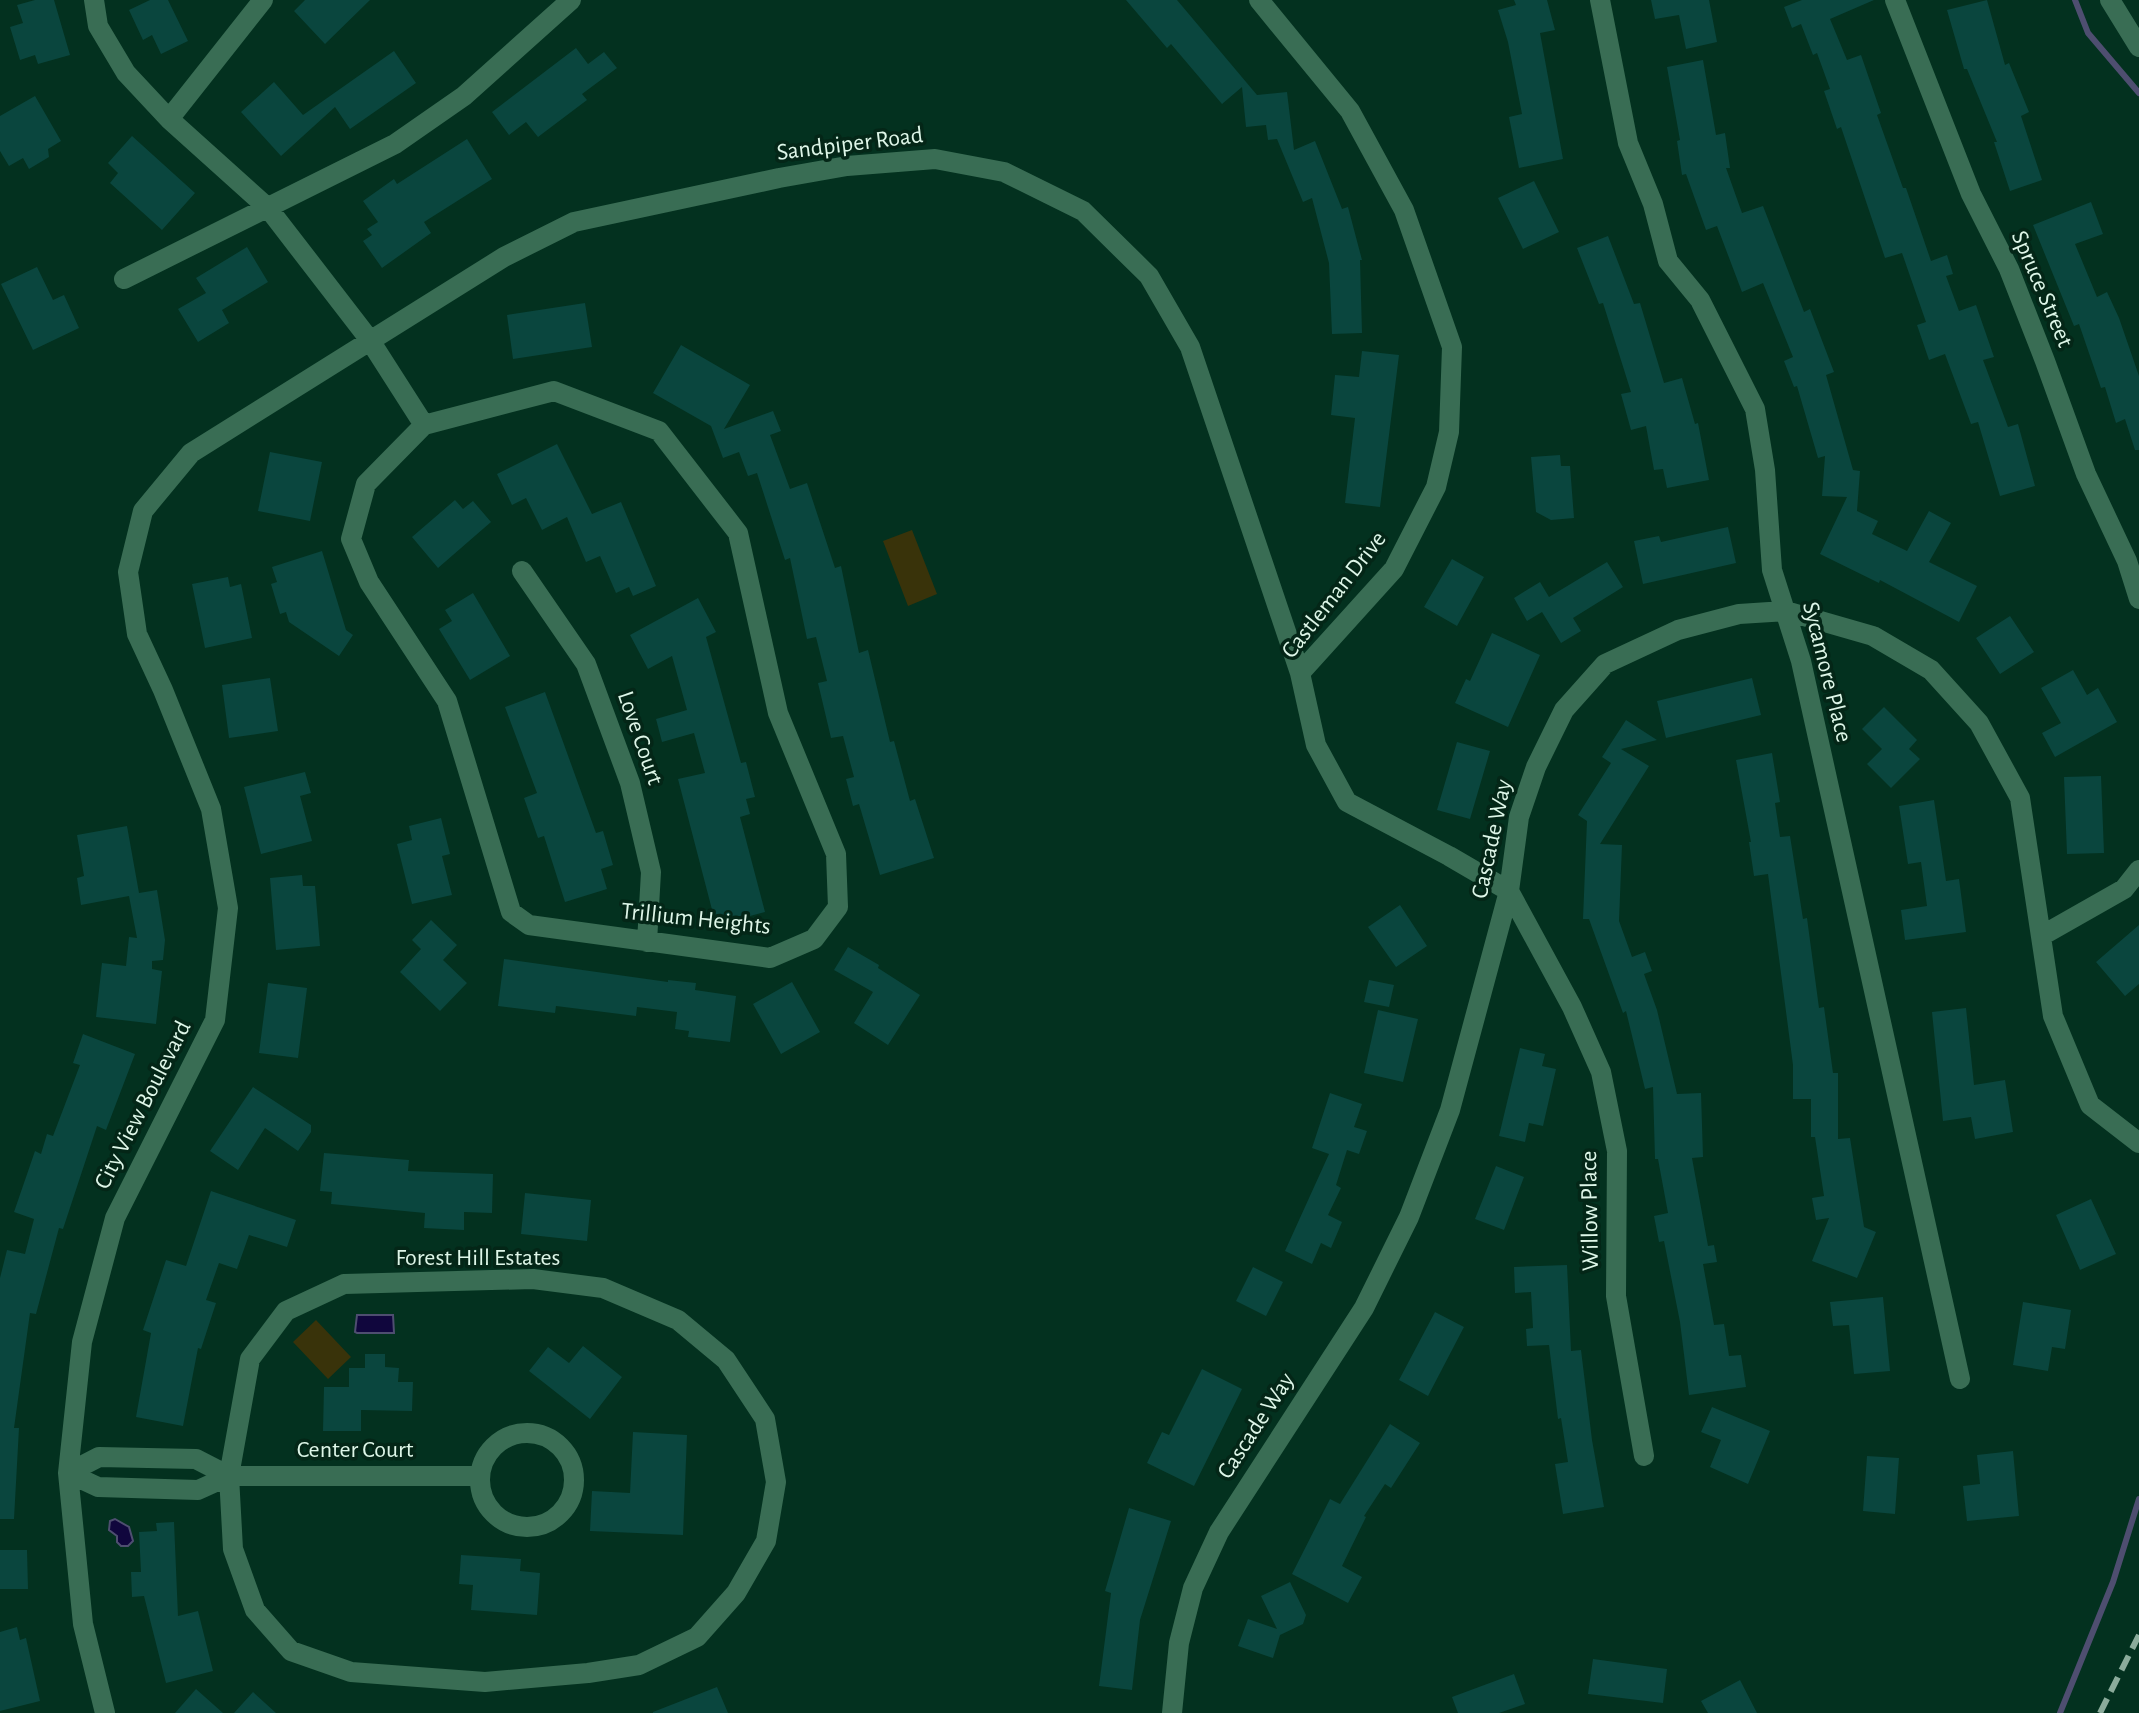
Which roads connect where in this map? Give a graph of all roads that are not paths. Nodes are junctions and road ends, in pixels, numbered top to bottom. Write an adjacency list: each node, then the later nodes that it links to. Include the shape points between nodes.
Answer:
1 (94, 0): 9 (street, via 98,26 126,73)
2 (263, 0): 9 (street)
3 (571, 0): 10 (street, via 464,96 395,144)
4 (1259, 0): 18 (street, Castleman Drive, via 1350,111 1404,210 1452,347 1449,432 1436,487 1394,569)
5 (1600, 0): 17 (street, Sycamore Place, via 1628,143 1653,204 1668,261 1700,300 1755,409 1772,570)
6 (1895, 0): 16 (street, Spruce Street, via 1971,194 2009,269)
7 (2110, 0): 8 (street)
8 (2139, 47)
9 (169, 119): 10 (street)
10 (268, 208): 11 (street); 12 (street)
11 (124, 279)
12 (369, 339): 13 (street); 14 (street, Sandpiper Road); 18 (street, Sandpiper Road, via 504,257 574,222 847,166 935,159 1004,172 1083,211 1149,276 1190,347)
13 (424, 425): 22 (street, Trillium Heights, via 366,484 351,539 369,582 447,701 511,912 529,925); 22 (street, Trillium Heights, via 554,391 659,431 738,533 778,713 836,854 838,907 814,939 770,958)
14 (191, 453): 26 (street, City View Boulevard, via 143,511 128,572 137,634 211,809 228,908 217,1006 215,1020 115,1218 82,1342)
15 (522, 571): 22 (street, Love Court, via 586,664 630,783 651,872)
16 (2139, 599)
17 (1786, 611): 20 (street, Cascade Way, via 1739,614 1678,630 1605,664 1564,710 1536,767 1519,817); 21 (street, Cascade Way, via 1873,636 1931,670 1979,723 2020,798); 24 (street, Sycamore Place)
18 (1300, 673): 20 (street, Castleman Drive, via 1316,745 1347,802)
19 (2139, 870): 21 (street, via 2124,889)
20 (1509, 891): 25 (street, Willow Place, via 1601,1072 1617,1151 1616,1296); 30 (street, Cascade Way, via 1450,1110 1409,1217 1364,1308 1219,1532 1193,1588 1179,1643)
21 (2043, 935): 23 (street, Cascade Way, via 2053,1016 2090,1105)
22 (647, 942)
23 (2139, 1143)
24 (1960, 1379)
25 (1644, 1456)
26 (68, 1473): 27 (street, Center Court, via 98,1487 198,1490); 27 (street, Center Court, via 99,1457 196,1459); 29 (street, City View Boulevard, via 83,1624)
27 (229, 1476): 27 (street, Forest Hill Estates, via 233,1549 255,1610 291,1651 351,1672 485,1682 639,1665 697,1637 736,1593 766,1541 776,1482 765,1419 726,1360 678,1320 603,1288 533,1279 344,1284 286,1311 250,1359); 28 (street, Center Court)
28 (480, 1476): 28 (street, via 489,1508 508,1523 531,1527 561,1513 574,1484 566,1454 556,1443 530,1433 515,1434 490,1450)
29 (105, 1713)
30 (1172, 1713)

